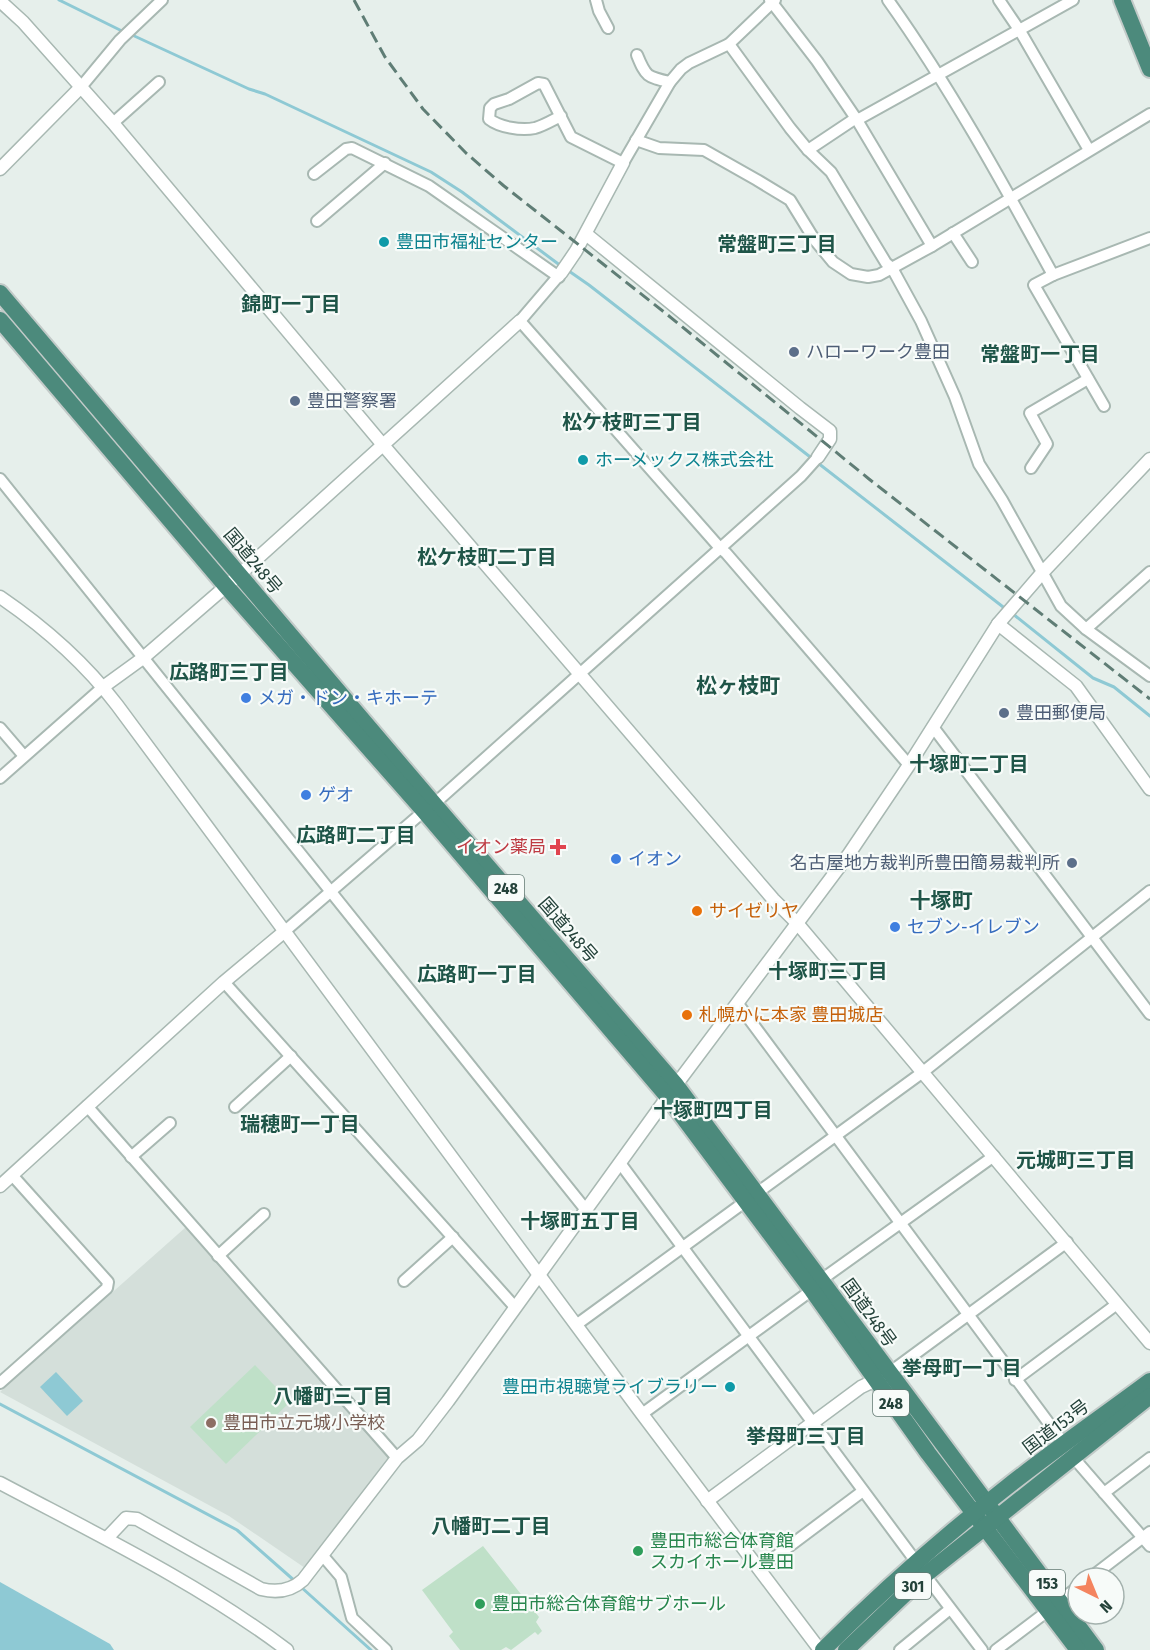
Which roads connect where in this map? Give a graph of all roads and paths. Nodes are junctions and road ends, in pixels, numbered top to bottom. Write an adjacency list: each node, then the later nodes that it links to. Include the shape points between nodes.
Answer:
1 (162, 0): 17 (street, via 120,40)
2 (596, 0): 9 (street)
3 (888, 0): 14 (street)
4 (999, 0): 10 (street)
5 (1073, 0): 10 (street)
6 (1122, 0): 13 (highway)
7 (0, 1): 17 (street)
8 (772, 1): 11 (street); 20 (street)
9 (608, 28)
10 (1020, 31): 14 (street); 24 (street)
11 (729, 44): 16 (street, via 689,63); 23 (street)
12 (637, 55): 16 (street, via 648,77)
13 (1150, 69)
14 (938, 75): 20 (street); 29 (street)
15 (159, 82): 21 (street)
16 (670, 82): 22 (street)
17 (81, 87): 21 (street); 27 (street)
18 (1150, 114): 24 (street)
19 (561, 116): 19 (street, via 544,84 538,83 494,104 489,118 509,127 535,128); 26 (street, via 571,136)
20 (857, 119): 23 (street); 34 (street)
21 (113, 123): 44 (street)
22 (636, 140): 26 (street); 36 (street, via 659,148 704,150 790,200 814,239 833,262 850,274 868,277)
23 (808, 150): 36 (street, via 831,172)
24 (1089, 150): 29 (street)
25 (385, 163): 28 (street, via 352,148); 30 (street); 37 (street, via 429,186)
26 (623, 163): 32 (street)
27 (0, 169)
28 (314, 174)
29 (1011, 198): 31 (street); 38 (street)
30 (317, 221)
31 (953, 233): 34 (street); 35 (street)
32 (586, 234): 37 (street); 46 (street, via 830,431 830,440)
33 (1150, 238): 38 (street)
34 (932, 246): 36 (street)
35 (972, 262)
36 (892, 268): 51 (street, via 955,397 979,464)
37 (560, 275): 41 (street)
38 (1053, 275): 42 (street, via 1034,285)
39 (0, 293): 52 (highway, 国道248号 / 248)
40 (0, 320): 52 (highway, 国道248号 / 248)
41 (520, 321): 44 (street); 49 (street)
42 (1088, 379): 43 (street); 47 (street, via 1030,413 1047,444)
43 (1104, 406)
44 (383, 445): 52 (street); 58 (street)
45 (1150, 459): 51 (street)
46 (815, 461): 49 (street)
47 (1031, 468)
48 (0, 479): 56 (street)
49 (720, 548): 58 (street); 63 (street)
50 (1150, 572): 55 (street)
51 (1042, 573): 54 (street); 55 (street, via 1061,606)
52 (233, 580): 56 (street); 66 (highway, 国道248号 / 248)
53 (0, 597): 59 (street, via 66,648)
54 (998, 624): 61 (street); 65 (street, via 1076,686)
55 (1086, 629): 57 (street)
56 (143, 658): 59 (street); 68 (street)
57 (1148, 672)
58 (578, 674): 66 (street); 69 (street)
59 (103, 687): 62 (street); 70 (street)
60 (0, 728): 62 (street)
61 (933, 728): 63 (street); 71 (street)
62 (24, 756): 64 (street)
63 (909, 765): 69 (street)
64 (0, 778)
65 (1150, 789)
66 (429, 807): 68 (street); 77 (highway, 国道248号 / 248)
67 (1150, 891): 71 (street)
68 (330, 892): 70 (street); 88 (street)
69 (797, 923): 73 (street); 76 (street)
70 (285, 931): 72 (street); 95 (street)
71 (1091, 937): 74 (street); 76 (street)
72 (224, 982): 75 (street); 78 (street)
73 (738, 1004): 77 (street); 81 (street)
74 (1150, 1014)
75 (291, 1056): 79 (street); 91 (street)
76 (923, 1072): 81 (street); 82 (street)
77 (672, 1091): 84 (street); 87 (highway, 国道248号 / 248)
78 (87, 1106): 83 (street); 85 (street)
79 (235, 1107)
80 (170, 1123): 83 (street)
81 (835, 1136): 87 (street); 90 (street)
82 (994, 1156): 90 (street); 92 (street)
83 (131, 1157): 94 (street)
84 (620, 1163): 88 (street); 93 (street)
85 (12, 1175): 86 (street); 107 (street, via 108,1282 107,1288)
86 (0, 1186)
87 (752, 1197): 93 (street); 97 (highway, 国道248号 / 248)
88 (586, 1210): 95 (street)
89 (264, 1214): 94 (street)
90 (900, 1225): 97 (street); 100 (street)
91 (453, 1237): 96 (street); 99 (street)
92 (1067, 1242): 98 (street); 100 (street)
93 (684, 1247): 101 (street); 102 (street)
94 (218, 1256): 112 (street)
95 (540, 1275): 99 (street); 101 (street)
96 (404, 1281)
97 (817, 1285): 102 (street); 104 (highway, 国道248号 / 248)
98 (1117, 1304): 103 (street); 105 (street)
99 (515, 1307): 112 (street, via 418,1440)
100 (968, 1316): 104 (street); 105 (street)
101 (576, 1325): 109 (street)
102 (749, 1336): 109 (street); 110 (street)
103 (1150, 1343)
104 (882, 1377): 110 (street, via 861,1387); 118 (highway, 国道248号 / 248)
105 (1015, 1380): 111 (street)
106 (1150, 1381): 111 (highway, 国道153号)
107 (0, 1383)
108 (1150, 1396): 111 (highway, 国道153号)
109 (642, 1414): 117 (street)
110 (813, 1423): 115 (street); 117 (street)
111 (1069, 1451): 116 (street); 118 (highway, 国道153号)
112 (397, 1458): 121 (street)
113 (1150, 1458): 116 (street)
114 (0, 1483): 119 (street)
115 (863, 1491): 123 (street); 124 (street)
116 (1104, 1493): 120 (street)
117 (707, 1501): 123 (street)
118 (985, 1516): 124 (highway, 301); 126 (highway, 153)
119 (107, 1538): 121 (street, via 126,1518 137,1519 261,1589 275,1592 298,1584); 128 (street, via 185,1582)
120 (1148, 1539): 122 (street)
121 (323, 1556): 129 (street, via 341,1577 352,1618)
122 (1108, 1566)
123 (759, 1569): 130 (street)
124 (921, 1569): 127 (street); 130 (highway, 301, via 863,1611); 131 (highway, 301)
125 (1066, 1596): 126 (street)
126 (1054, 1605): 134 (street); 135 (highway, 153); 136 (highway, 153)
127 (950, 1609): 132 (street); 133 (street)
128 (287, 1650)
129 (386, 1650)
130 (822, 1650)
131 (846, 1650)
132 (900, 1650)
133 (982, 1650)
134 (996, 1650)
135 (1078, 1650)
136 (1096, 1650)

